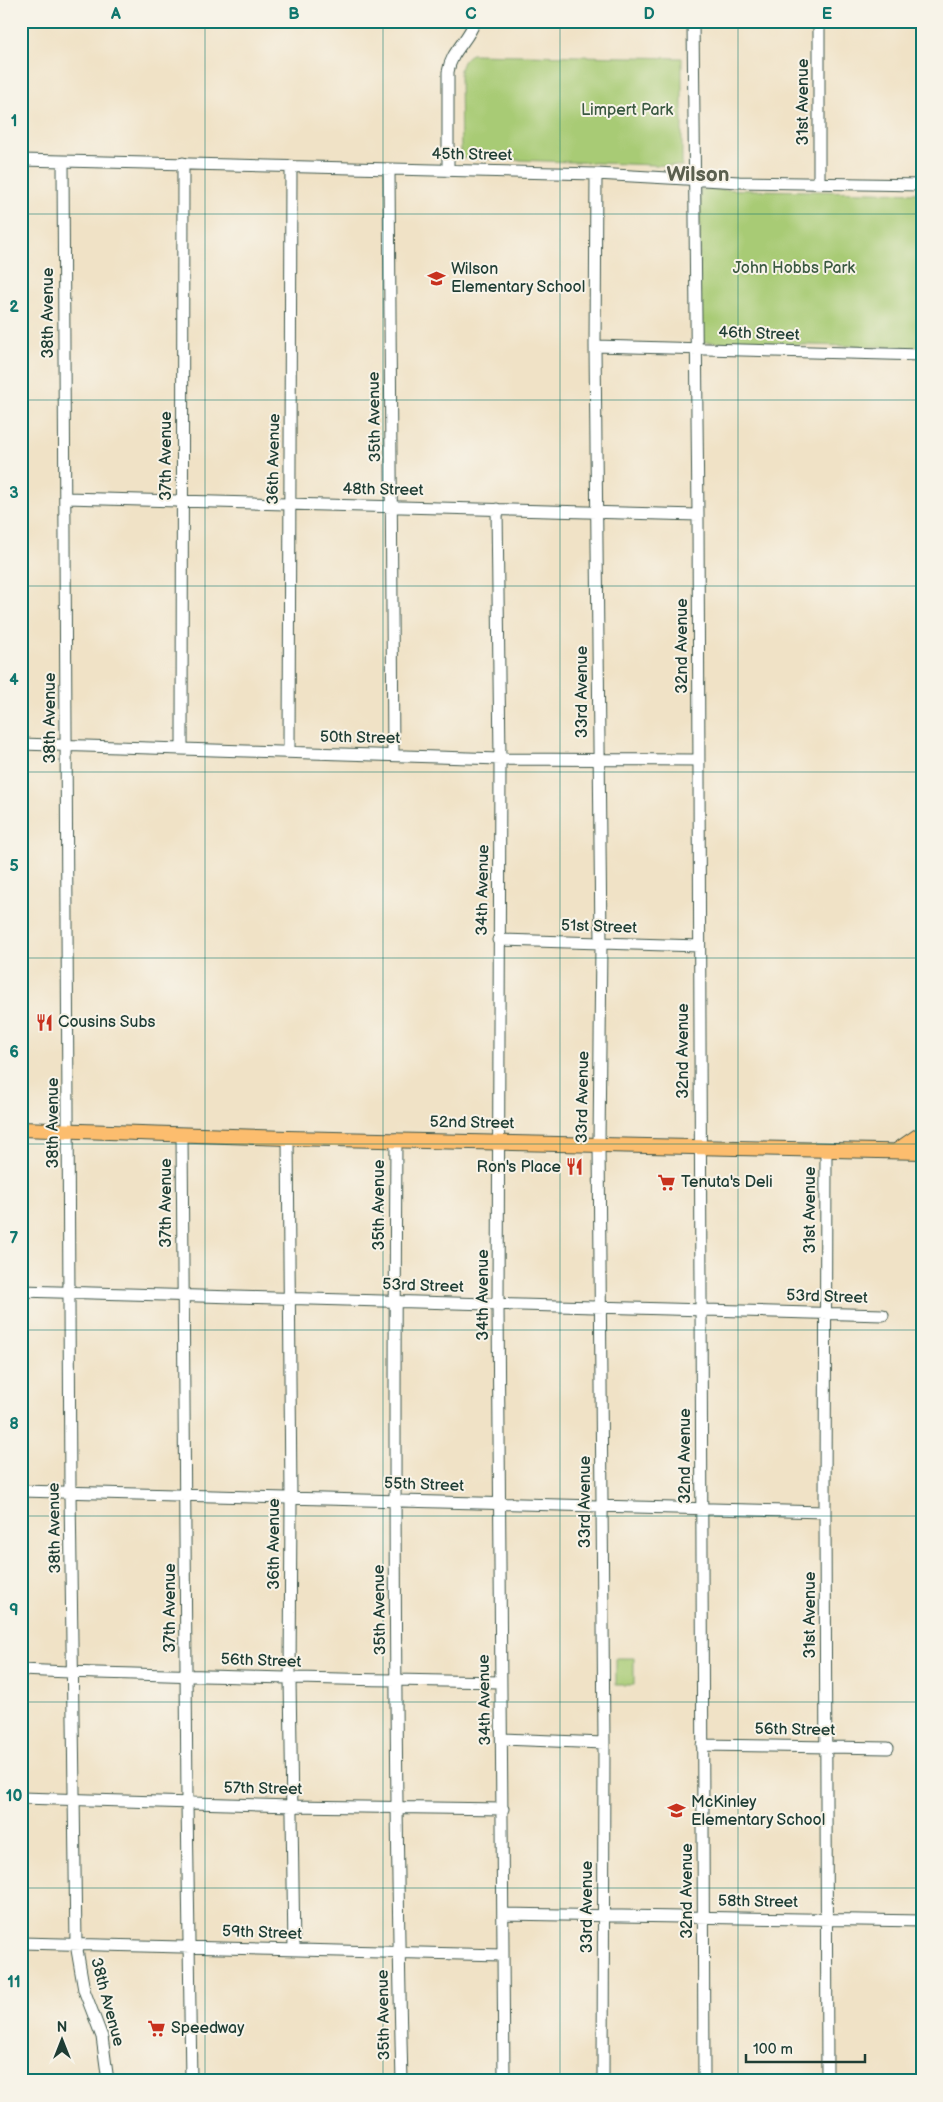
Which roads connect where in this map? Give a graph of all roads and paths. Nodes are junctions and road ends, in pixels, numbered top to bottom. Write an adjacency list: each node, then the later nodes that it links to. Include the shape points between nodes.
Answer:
1 (475, 21): 9 (street, via 450,62)
2 (693, 21): 11 (street, 32nd Avenue)
3 (819, 21): 12 (street, 31st Avenue)
4 (21, 160): 5 (street, 45th Street)
5 (63, 161): 6 (street, 45th Street); 17 (street, 38th Avenue)
6 (183, 163): 7 (street, 45th Street); 18 (street, 37th Avenue)
7 (291, 166): 8 (street, 45th Street); 19 (street, 36th Avenue)
8 (389, 170): 9 (street, 45th Street); 20 (street, 35th Avenue)
9 (448, 171): 10 (street, 45th Street)
10 (596, 174): 11 (street, 45th Street); 14 (street, 33rd Avenue)
11 (694, 179): 12 (street, 45th Street); 15 (street, 32nd Avenue)
12 (819, 183): 13 (street, 45th Street)
13 (922, 185)
14 (595, 346): 15 (street, 46th Street); 22 (street, 33rd Avenue)
15 (696, 348): 16 (street, 46th Street); 23 (street, 32nd Avenue)
16 (922, 355)
17 (66, 498): 18 (street, 48th Street); 25 (street, 38th Avenue)
18 (182, 502): 19 (street, 48th Street); 26 (street, 37th Avenue)
19 (289, 503): 20 (street, 48th Street); 27 (street, 36th Avenue)
20 (392, 506): 21 (street, 48th Street); 28 (street, 35th Avenue)
21 (497, 509): 22 (street, 48th Street); 29 (street, 34th Avenue)
22 (597, 513): 23 (street, 48th Street); 30 (street, 33rd Avenue)
23 (698, 515): 31 (street, 32nd Avenue)
24 (21, 744): 25 (street, 50th Street)
25 (66, 745): 26 (street, 50th Street); 36 (street, 38th Avenue)
26 (182, 749): 27 (street, 50th Street)
27 (289, 752): 28 (street, 50th Street)
28 (393, 754): 29 (street, 50th Street)
29 (500, 759): 30 (street, 50th Street); 32 (street, 34th Avenue)
30 (599, 759): 31 (street, 50th Street); 33 (street, 33rd Avenue)
31 (698, 760): 34 (street, 32nd Avenue)
32 (498, 940): 33 (street, 51st Street); 41 (street, 34th Avenue)
33 (601, 943): 34 (street, 51st Street); 42 (street, 33rd Avenue)
34 (699, 946): 43 (street, 32nd Avenue)
35 (21, 1129): 36 (main road, 52nd Street)
36 (69, 1131): 38 (main road, 52nd Street); 48 (street, 38th Avenue)
37 (922, 1133): 45 (main road)
38 (182, 1134): 39 (main road, 52nd Street); 49 (street, 37th Avenue)
39 (288, 1138): 40 (main road, 52nd Street); 50 (street, 36th Avenue)
40 (396, 1139): 41 (main road, 52nd Street); 51 (street, 35th Avenue)
41 (500, 1142): 42 (main road, 52nd Street); 52 (street, 34th Avenue)
42 (599, 1144): 43 (main road, 52nd Street); 53 (street, 33rd Avenue)
43 (700, 1146): 44 (main road, 52nd Street); 54 (street, 32nd Avenue)
44 (826, 1150): 45 (main road, 52nd Street); 55 (street, 31st Avenue)
45 (896, 1151): 46 (main road, 52nd Street)
46 (922, 1152)
47 (21, 1292): 48 (street, 53rd Street)
48 (69, 1293): 49 (street, 53rd Street); 58 (street, 38th Avenue)
49 (183, 1296): 50 (street, 53rd Street); 59 (street, 37th Avenue)
50 (290, 1298): 51 (street, 53rd Street); 60 (street, 36th Avenue)
51 (395, 1300): 52 (street, 53rd Street); 61 (street, 35th Avenue)
52 (498, 1305): 53 (street, 53rd Street); 62 (street, 34th Avenue)
53 (600, 1307): 54 (street, 53rd Street); 63 (street, 33rd Avenue)
54 (701, 1309): 55 (street, 53rd Street); 64 (street, 32nd Avenue)
55 (826, 1313): 56 (street, 53rd Street); 65 (street, 31st Avenue)
56 (883, 1315)
57 (21, 1491): 58 (street, 55th Street)
58 (70, 1493): 59 (street, 55th Street); 67 (street, 38th Avenue)
59 (185, 1496): 60 (street, 55th Street); 68 (street, 37th Avenue)
60 (291, 1498): 61 (street, 55th Street); 69 (street, 36th Avenue)
61 (395, 1500): 62 (street, 55th Street); 70 (street, 35th Avenue)
62 (501, 1504): 63 (street, 55th Street); 71 (street, 34th Avenue)
63 (601, 1506): 64 (street, 55th Street); 73 (street, 33rd Avenue)
64 (702, 1509): 65 (street, 55th Street); 74 (street, 32nd Avenue)
65 (825, 1512): 75 (street, 31st Avenue)
66 (21, 1670): 67 (street, 56th Street)
67 (74, 1672): 68 (street, 56th Street); 78 (street, 38th Avenue)
68 (186, 1674): 69 (street, 56th Street); 79 (street, 37th Avenue)
69 (290, 1679): 70 (street, 56th Street); 80 (street, 36th Avenue)
70 (397, 1680): 71 (street, 56th Street); 81 (street, 35th Avenue)
71 (500, 1682): 72 (street, 34th Avenue)
72 (502, 1739): 73 (street); 82 (street, 34th Avenue)
73 (604, 1743): 84 (street, 33rd Avenue)
74 (702, 1745): 75 (street, 56th Street); 85 (street, 32nd Avenue)
75 (826, 1747): 76 (street, 56th Street); 86 (street, 31st Avenue)
76 (888, 1748)
77 (21, 1798): 78 (street, 57th Street)
78 (74, 1800): 79 (street, 57th Street); 89 (street, 38th Avenue)
79 (187, 1803): 80 (street, 57th Street); 90 (street, 37th Avenue)
80 (292, 1806): 81 (street, 57th Street); 91 (street, 36th Avenue)
81 (398, 1806): 82 (street, 57th Street); 92 (street, 35th Avenue)
82 (504, 1809): 83 (street, 34th Avenue)
83 (504, 1914): 84 (street, 58th Street); 93 (street, 34th Avenue)
84 (603, 1915): 85 (street, 58th Street); 98 (street, 33rd Avenue)
85 (704, 1916): 86 (street, 58th Street); 99 (street, 32nd Avenue)
86 (827, 1919): 87 (street, 58th Street); 100 (street, 31st Avenue)
87 (922, 1921)
88 (21, 1943): 89 (street, 59th Street)
89 (76, 1944): 90 (street, 59th Street); 94 (street, 38th Avenue, via 84,1990 102,2037)
90 (190, 1947): 91 (street, 59th Street); 95 (street, 37th Avenue)
91 (294, 1950): 92 (street, 59th Street)
92 (399, 1953): 93 (street, 59th Street); 96 (street, 35th Avenue)
93 (502, 1955): 97 (street, 34th Avenue)
94 (108, 2081)
95 (191, 2081)
96 (402, 2081)
97 (504, 2081)
98 (602, 2081)
99 (704, 2081)
100 (827, 2081)

